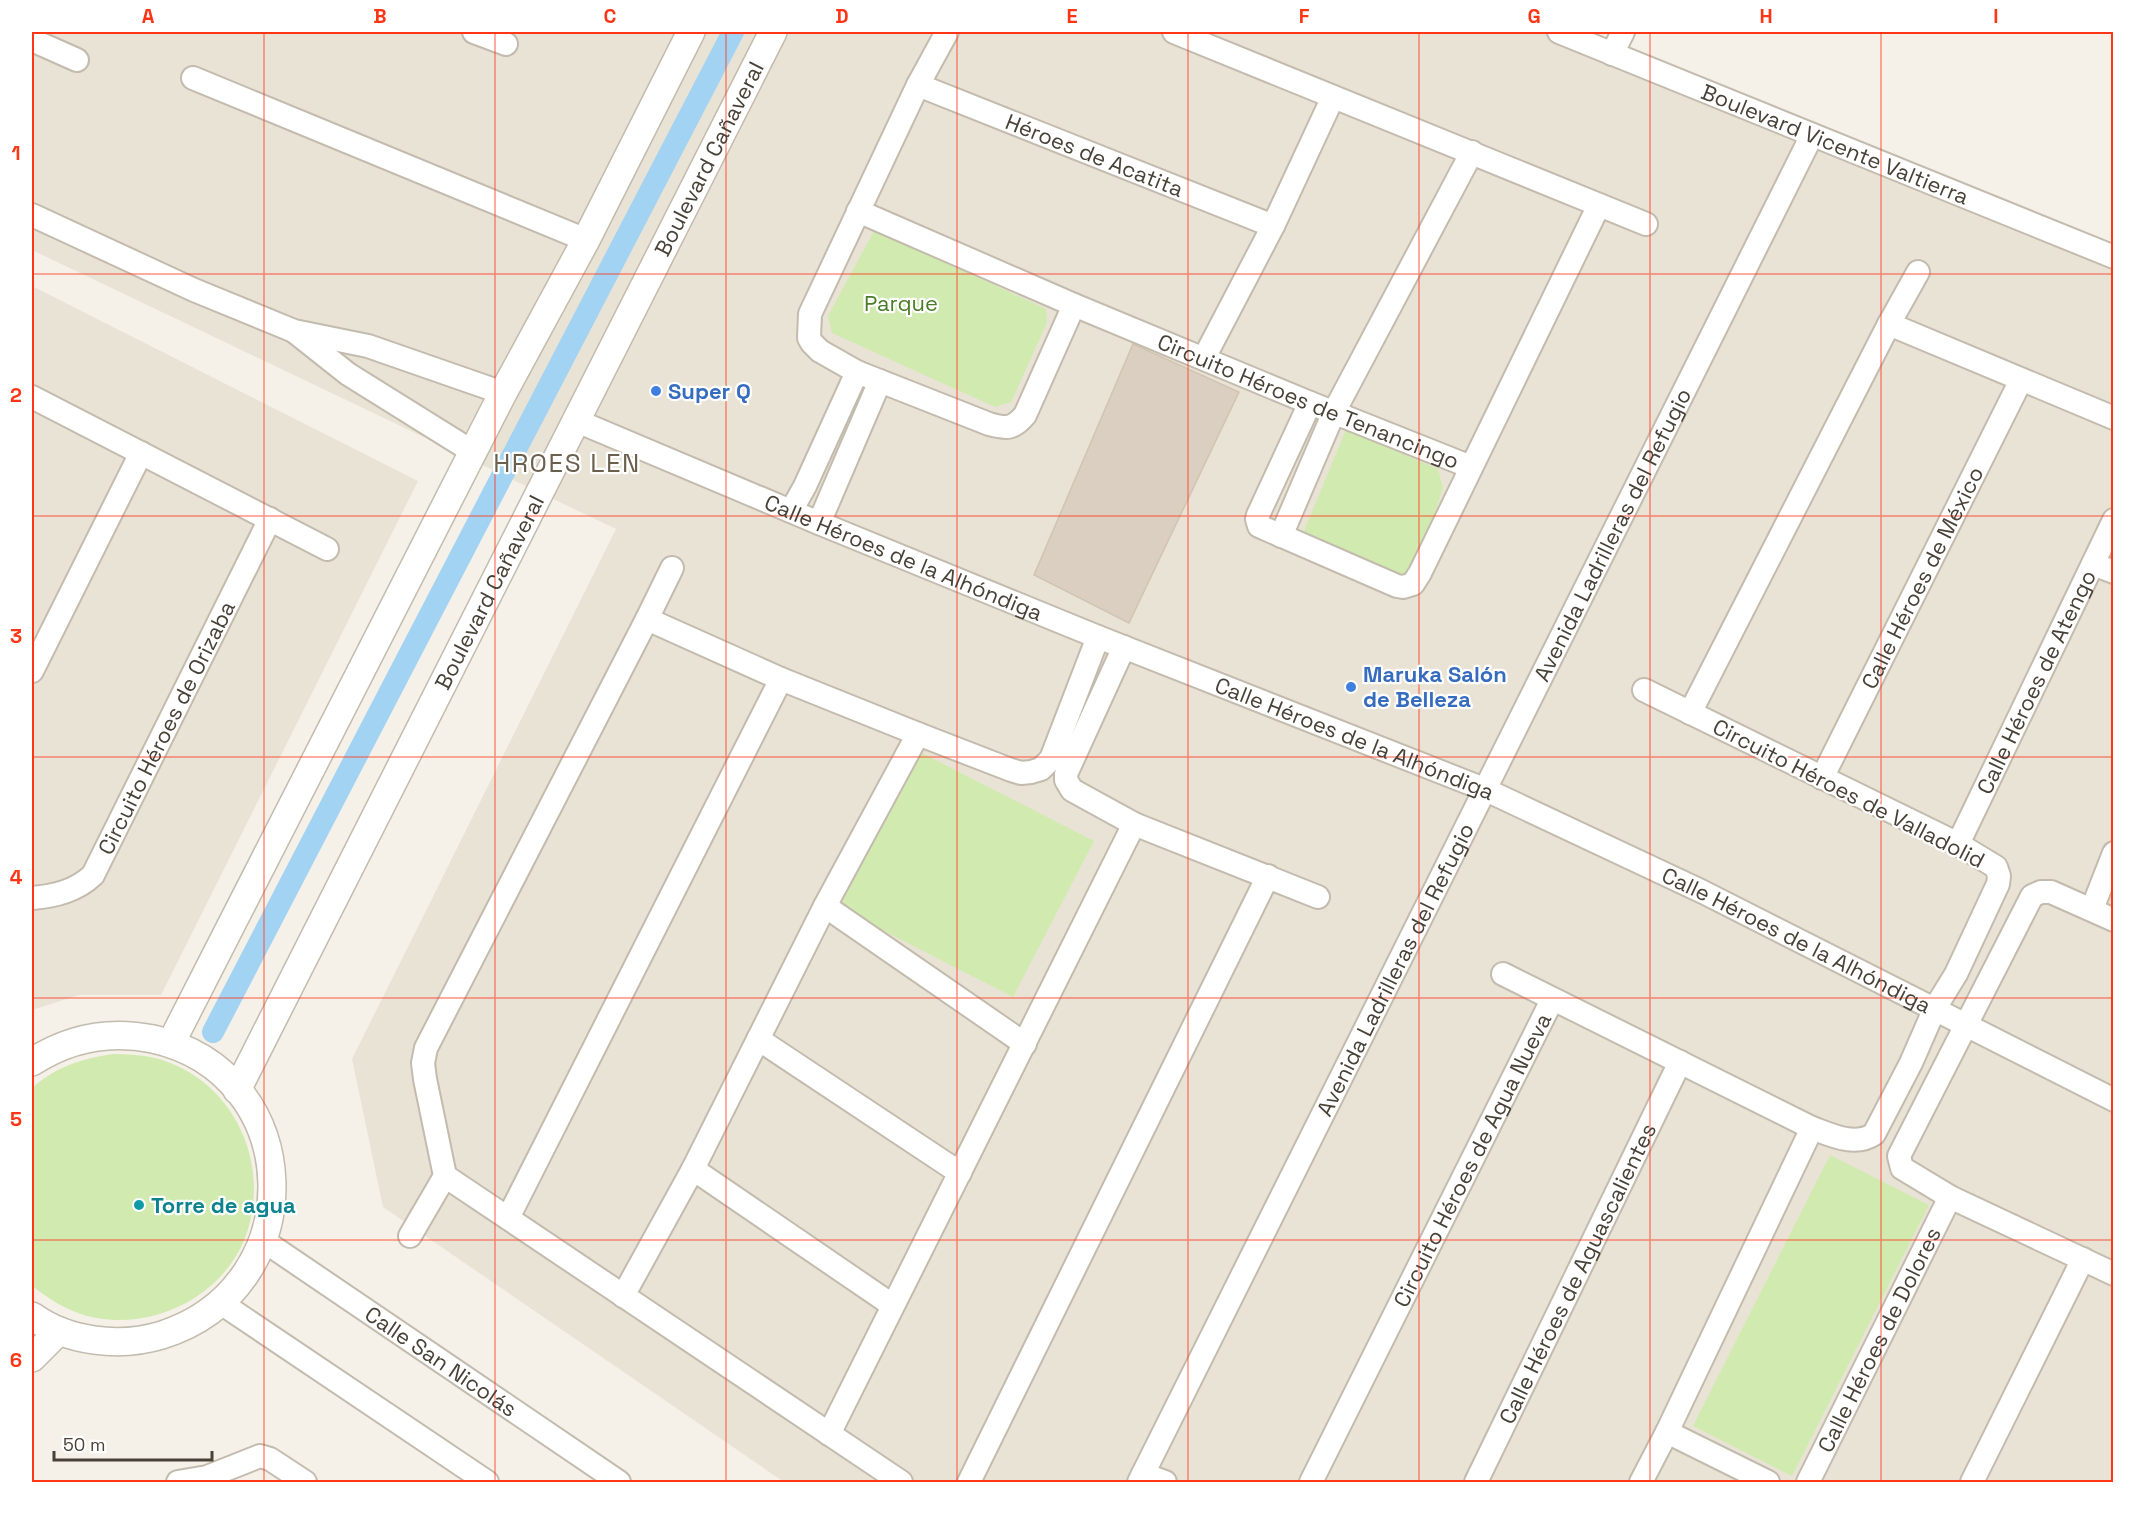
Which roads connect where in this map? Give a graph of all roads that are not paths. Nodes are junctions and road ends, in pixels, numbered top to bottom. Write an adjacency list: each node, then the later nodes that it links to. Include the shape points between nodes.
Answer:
1 (474, 32): 9 (street)
2 (690, 32): 22 (street)
3 (773, 32): 37 (street, Boulevard Cañaveral)
4 (946, 32): 13 (street)
5 (1174, 32): 14 (street)
6 (1623, 32): 10 (street)
7 (1573, 34): 10 (street, Boulevard Vicente Valtierra)
8 (32, 40): 11 (street)
9 (506, 44)
10 (1612, 54): 15 (street, Boulevard Vicente Valtierra)
11 (77, 60)
12 (194, 78): 22 (street)
13 (918, 85): 18 (street); 21 (street, Héroes de Acatita)
14 (1333, 97): 16 (street); 21 (street)
15 (1812, 135): 23 (street, Boulevard Vicente Valtierra); 58 (street, Avenida Ladrilleras del Refugio)
16 (1472, 152): 17 (street); 35 (street)
17 (1599, 205): 20 (street); 40 (street, Circuito Héroes de Tenancingo)
18 (858, 211): 25 (street, Circuito Héroes de Tenancingo); 29 (street, via 808,326 812,344)
19 (32, 214): 27 (street, via 194,290)
20 (1646, 224)
21 (1273, 226): 28 (street)
22 (586, 240): 32 (street)
23 (2114, 257)
24 (1918, 272): 26 (street, Circuito Héroes de Valladolid)
25 (1074, 305): 28 (street, Circuito Héroes de Tenancingo); 31 (street, via 1025,415 1013,426 988,424)
26 (1889, 324): 30 (street); 55 (street, Circuito Héroes de Valladolid)
27 (294, 331): 32 (street, via 368,346); 38 (street, via 348,374)
28 (1204, 358): 34 (street, Circuito Héroes de Tenancingo)
29 (857, 372): 31 (street); 41 (street)
30 (2021, 380): 36 (street); 57 (street, Calle Héroes de México)
31 (880, 381): 44 (street)
32 (503, 393): 38 (street)
33 (32, 396): 39 (street)
34 (1310, 403): 35 (street, Circuito Héroes de Tenancingo); 45 (street, via 1258,515 1259,525)
35 (1334, 412): 40 (street, Circuito Héroes de Tenancingo); 45 (street)
36 (2114, 418)
37 (577, 421): 41 (street, Calle Héroes de la Alhóndiga); 77 (street, Boulevard Cañaveral)
38 (473, 452): 73 (street)
39 (141, 453): 42 (street); 52 (street)
40 (1471, 467): 45 (street, via 1420,573 1409,586 1397,586)
41 (791, 511): 44 (street, Calle Héroes de la Alhóndiga)
42 (270, 519): 46 (street); 64 (street, Circuito Héroes de Orizaba, via 93,875 70,890)
43 (2114, 520): 48 (street, Calle Héroes de Atengo)
44 (819, 523): 50 (street, Calle Héroes de la Alhóndiga)
45 (1281, 536)
46 (327, 549)
47 (672, 568): 49 (street)
48 (2103, 568): 60 (street, Calle Héroes de Atengo)
49 (648, 619): 53 (street); 82 (street, via 426,1048 424,1079)
50 (1098, 637): 51 (street, Calle Héroes de la Alhóndiga); 56 (street, via 1051,759 1041,769 1021,773)
51 (1124, 647): 58 (street, Calle Héroes de la Alhóndiga); 59 (street, via 1066,780 1072,790)
52 (32, 671)
53 (781, 679): 56 (street); 84 (street)
54 (1644, 690): 55 (street, Circuito Héroes de Valladolid)
55 (1690, 713): 57 (street, Circuito Héroes de Valladolid)
56 (918, 734): 65 (street)
57 (1822, 778): 60 (street, Circuito Héroes de Valladolid)
58 (1485, 789): 70 (street, Calle Héroes de la Alhóndiga); 97 (street, Avenida Ladrilleras del Refugio)
59 (1134, 824): 62 (street); 74 (street)
60 (1959, 844): 70 (street, Circuito Héroes de Valladolid, via 1996,867 1998,884 1956,974)
61 (2114, 853): 66 (street)
62 (1268, 876): 63 (street); 103 (street)
63 (1318, 897)
64 (32, 898)
65 (825, 906): 72 (street); 74 (street)
66 (2092, 909): 67 (street); 71 (street, via 2051,892 2032,896)
67 (2114, 920)
68 (1503, 974): 69 (street)
69 (1552, 1000): 76 (street, Circuito Héroes de Agua Nueva); 105 (street, Circuito Héroes de Agua Nueva)
70 (1935, 1008): 71 (street, Calle Héroes de la Alhóndiga); 79 (street, Circuito Héroes de Agua Nueva, via 1874,1134 1866,1139 1845,1139)
71 (1967, 1026): 78 (street, Calle Héroes de la Alhóndiga); 83 (street, via 1899,1156 1902,1168)
72 (758, 1039): 80 (street); 81 (street)
73 (171, 1043): 75 (street, via 131,1035 91,1036 53,1048); 77 (street, via 218,1071)
74 (1025, 1044): 81 (street)
75 (32, 1062)
76 (1680, 1062): 79 (street, Circuito Héroes de Agua Nueva); 106 (street, Calle Héroes de Aguascalientes)
77 (237, 1090): 86 (street, via 255,1117 267,1146 271,1210)
78 (2114, 1100)
79 (1812, 1128): 95 (street)
80 (693, 1169): 89 (street); 91 (street)
81 (960, 1173): 91 (street)
82 (445, 1176): 84 (street); 85 (street)
83 (1950, 1197): 87 (street); 109 (street, Calle Héroes de Dolores)
84 (508, 1218): 89 (street)
85 (410, 1236)
86 (264, 1241): 90 (street, via 244,1277); 101 (street, Calle San Nicolás)
87 (2083, 1259): 88 (street); 110 (street)
88 (2114, 1274)
89 (623, 1296): 96 (street)
90 (221, 1303): 93 (street, via 186,1327 144,1341 101,1342); 100 (street)
91 (892, 1305): 96 (street)
92 (32, 1316): 93 (street)
93 (59, 1331): 94 (street)
94 (32, 1358)
95 (1668, 1432): 107 (street); 108 (street)
96 (829, 1434): 102 (street)
97 (1141, 1478): 104 (street)
98 (178, 1482): 99 (street, via 207,1477 260,1456)
99 (305, 1482)
100 (487, 1482)
101 (619, 1482)
102 (901, 1482)
103 (969, 1482)
104 (1165, 1482)
105 (1311, 1482)
106 (1476, 1482)
107 (1641, 1482)
108 (1768, 1482)
109 (1808, 1482)
110 (1972, 1482)

